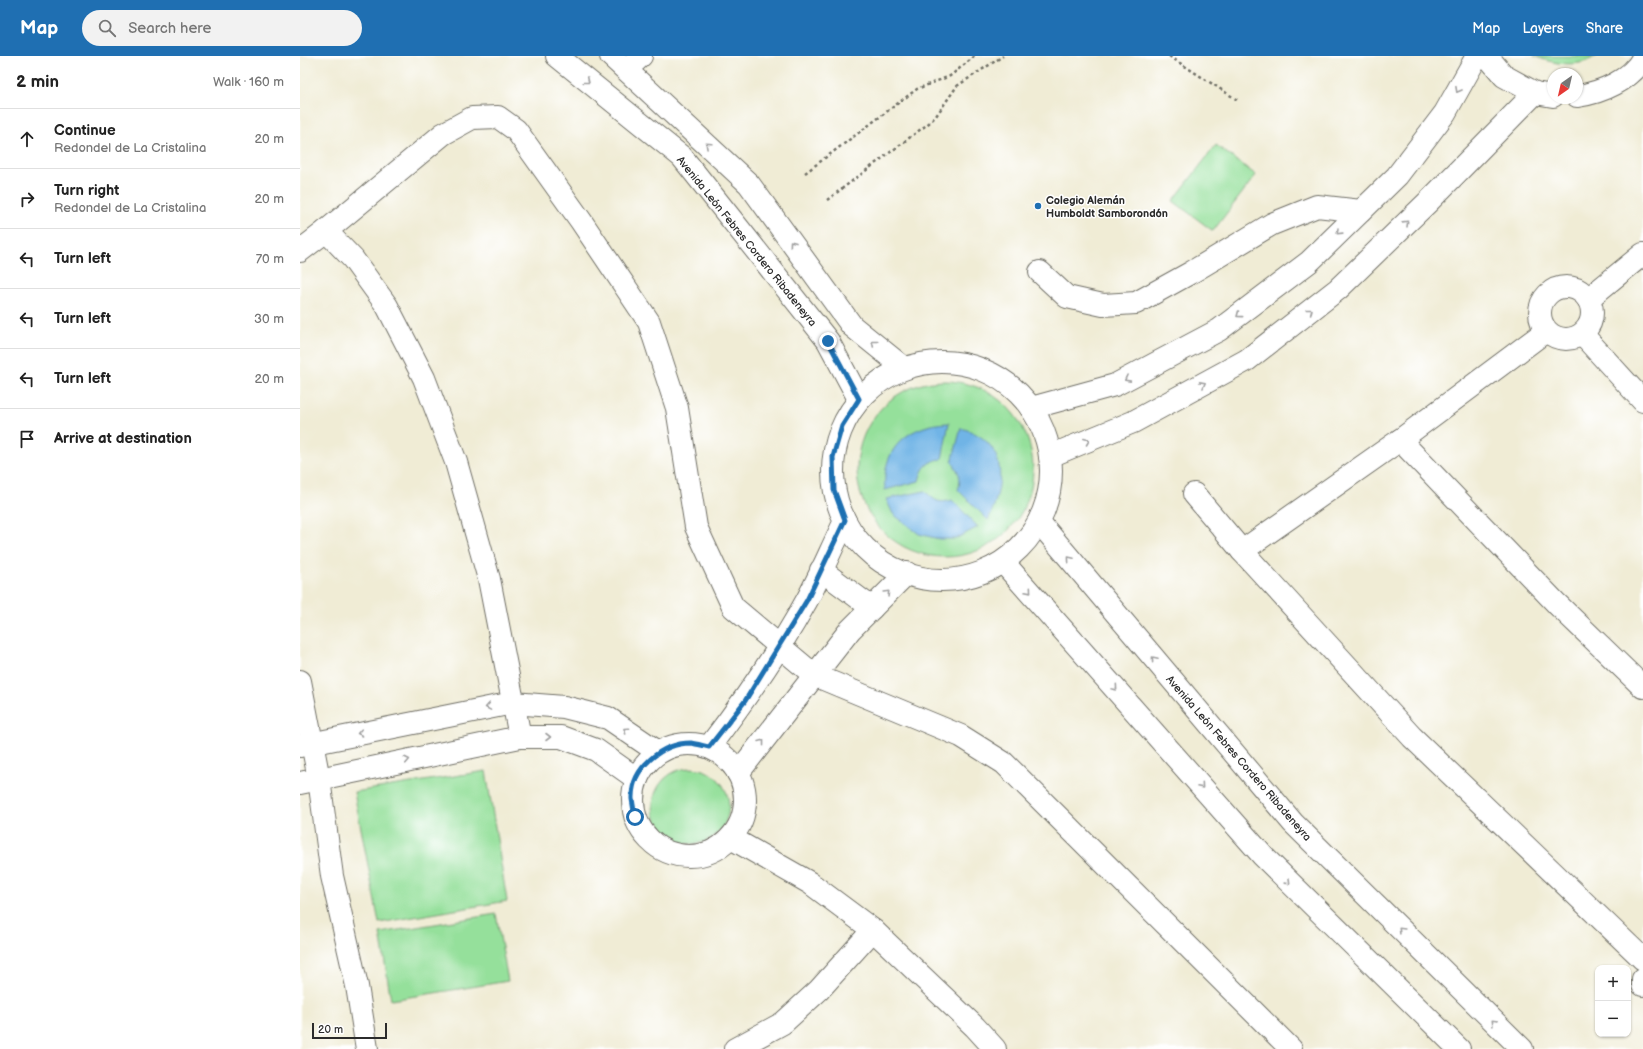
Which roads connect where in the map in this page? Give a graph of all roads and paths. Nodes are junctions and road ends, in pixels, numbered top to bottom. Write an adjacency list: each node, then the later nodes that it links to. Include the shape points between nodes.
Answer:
1 (557, 56): 23 (street, Avenida León Febres Cordero Ribadeneyra, one-way to 23, via 682,157 828,341)
2 (975, 56): 12 (path, via 950,76 916,89)
3 (1003, 56): 13 (path, via 957,86 929,123)
4 (1169, 56): 11 (path)
5 (1477, 56): 14 (street, one-way to 14, via 1445,112 1397,176)
6 (1487, 56): 9 (street, via 1504,76)
7 (1643, 58): 10 (street, via 1620,81 1593,94)
8 (626, 60): 22 (street, one-way to 8, via 852,326 749,184)
9 (1544, 94): 27 (street, one-way to 9, via 1133,422 1247,360 1338,289)
10 (1583, 95)
11 (1240, 101)
12 (805, 173)
13 (826, 200)
14 (1361, 211): 18 (street, via 1317,206 1272,224 1136,302 1103,305 1067,297); 25 (street, one-way to 25, via 1309,262 1219,330 1115,385)
15 (326, 231): 16 (street); 36 (street, via 448,130 472,118 498,117 516,130 649,322 677,408 696,528 732,607); 40 (street, via 353,259 387,306 424,378 456,462 489,579)
16 (300, 251)
17 (1643, 254): 19 (street)
18 (1040, 272)
19 (1588, 300): 20 (street, via 1582,292 1573,288 1554,289 1546,295 1540,308 1541,322); 21 (street, via 1592,308 1592,318)
20 (1546, 331): 21 (street, via 1563,340 1573,339); 26 (street)
21 (1582, 334): 24 (street)
22 (904, 368): 23 (street, via 879,381); 25 (street, via 939,361 974,366 1006,383)
23 (859, 399): 29 (street, via 842,426 833,457 834,490)
24 (1643, 401)
25 (1031, 408): 27 (street, via 1043,431)
26 (1400, 440): 31 (street); 39 (street, via 1557,604)
27 (1050, 456): 30 (street, via 1050,490)
28 (1194, 494): 31 (street)
29 (845, 520): 33 (street); 34 (street, via 861,543 876,557)
30 (1039, 522): 32 (street, via 1023,544); 58 (street, Avenida León Febres Cordero Ribadeneyra, one-way to 30, via 1293,823)
31 (1242, 551): 50 (street, via 1412,737)
32 (1003, 562): 34 (street, via 972,575 940,580); 57 (street, one-way to 57, via 1263,856)
33 (821, 570): 35 (street); 36 (street, via 807,600)
34 (907, 574): 35 (street, one-way to 34)
35 (872, 608): 37 (street, via 850,630)
36 (778, 646): 37 (street); 43 (street, via 745,701)
37 (814, 675): 45 (street, one-way to 37); 56 (street, via 961,736 1004,764)
38 (300, 681): 42 (street)
39 (1643, 686)
40 (513, 703): 41 (street); 42 (street, one-way to 42); 44 (street, one-way to 40, via 608,718 564,707)
41 (520, 737): 46 (street, one-way to 46, via 561,737 596,750); 47 (street, one-way to 41)
42 (306, 745): 47 (street)
43 (709, 747): 44 (street, via 692,743 674,745); 45 (street, via 726,757)
44 (658, 752): 46 (street, via 645,763)
45 (738, 773): 48 (street, via 744,789 745,807 740,824)
46 (636, 778): 48 (street, via 632,798 635,817 644,834 659,848 677,855 697,856 715,850)
47 (309, 781): 53 (street, via 357,986)
48 (731, 838): 49 (street, via 810,883)
49 (873, 930): 54 (street, via 819,990 783,1023); 55 (street)
50 (1643, 958)
51 (1643, 980): 52 (street)
52 (1643, 985)
53 (367, 1049)
54 (735, 1049)
55 (995, 1049)
56 (1291, 1049)
57 (1460, 1049)
58 (1522, 1049)

